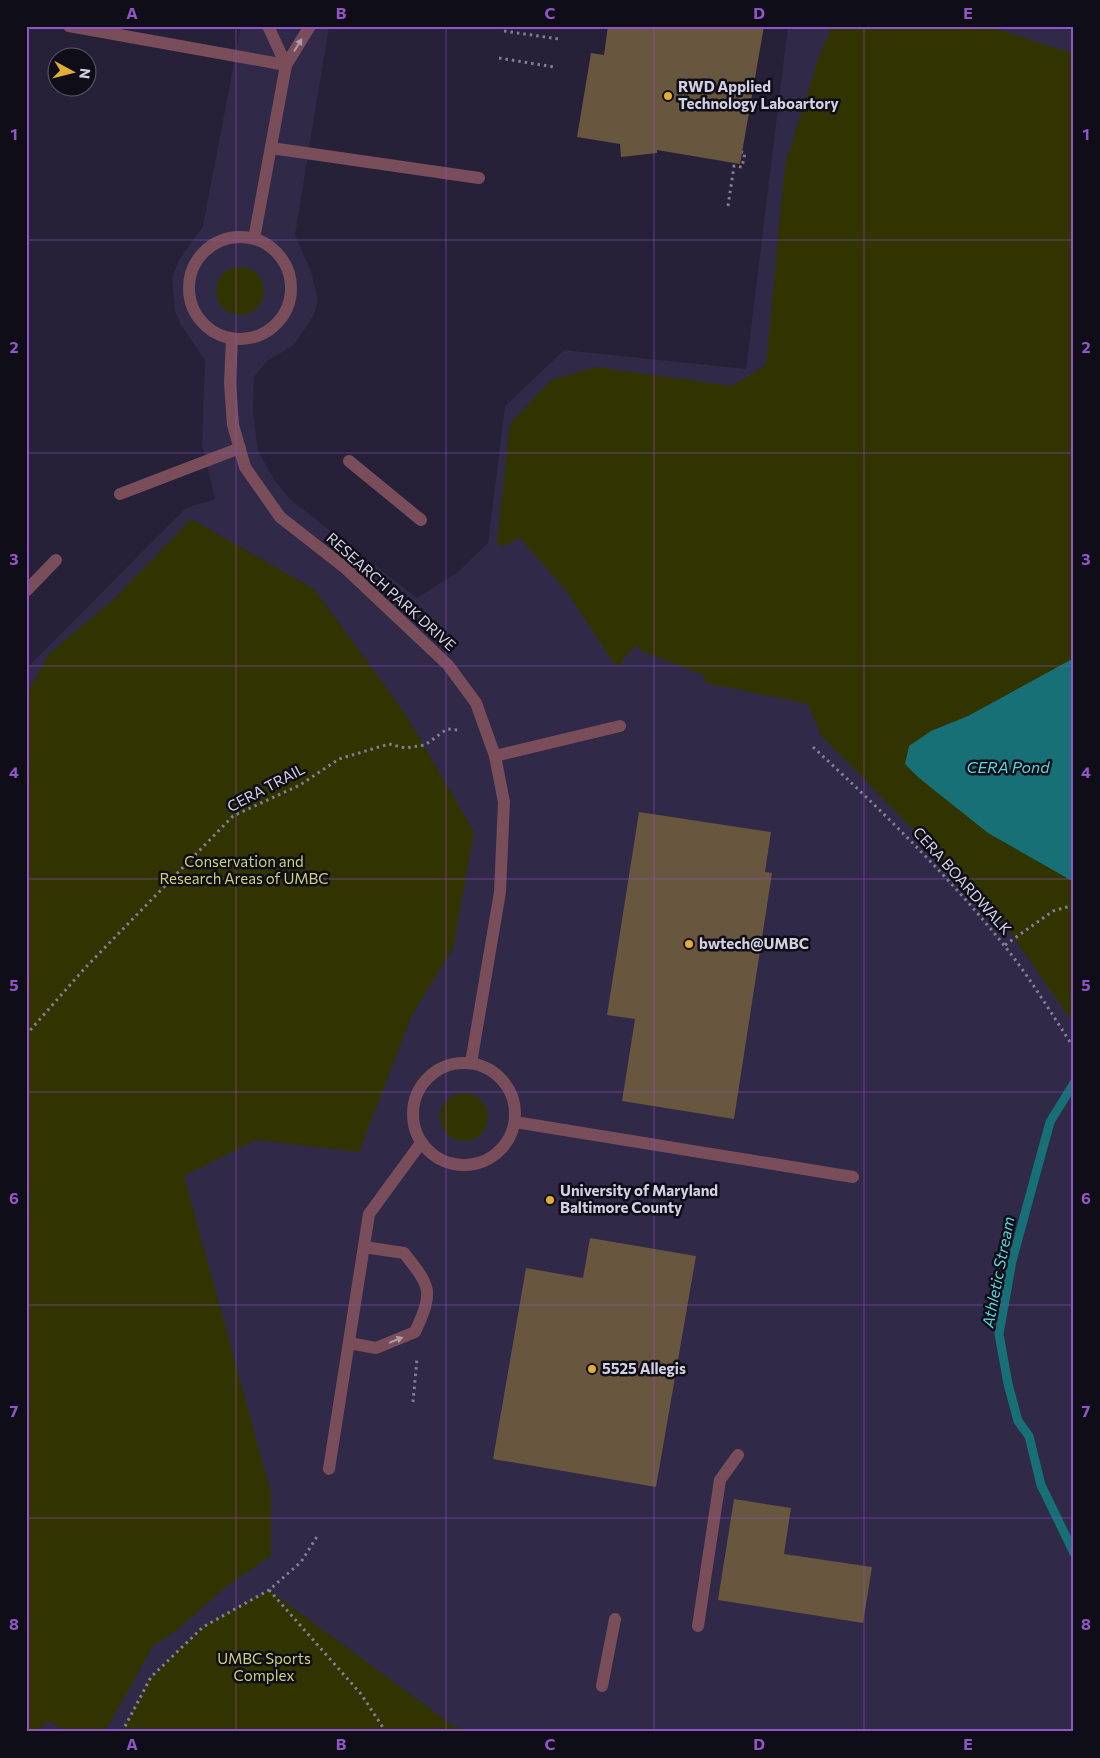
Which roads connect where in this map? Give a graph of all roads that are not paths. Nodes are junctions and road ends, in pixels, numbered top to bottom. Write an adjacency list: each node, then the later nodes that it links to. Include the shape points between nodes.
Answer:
1 (70, 26): 4 (street)
2 (268, 26): 4 (street)
3 (310, 26): 4 (street, one-way to 3)
4 (286, 65): 5 (street)
5 (271, 148): 6 (street); 7 (street)
6 (479, 178)
7 (254, 239): 8 (street, via 270,246 282,258 289,273 291,290 279,322 265,333 249,338); 8 (street, via 238,237 214,244 197,262 190,277 194,309 210,328)
8 (232, 338): 9 (street, RESEARCH PARK DRIVE, via 230,383 233,425)
9 (240, 448): 11 (street); 16 (street, RESEARCH PARK DRIVE, via 246,466 280,517 344,567 448,665 476,702)
10 (349, 461): 12 (street)
11 (120, 494)
12 (421, 520)
13 (56, 560): 14 (street)
14 (26, 591)
15 (620, 726): 16 (street)
16 (495, 756): 17 (street, RESEARCH PARK DRIVE, via 504,802 500,892)
17 (472, 1063): 18 (street, via 500,1077 510,1090); 19 (street, via 448,1065 428,1077 415,1097 413,1120)
18 (515, 1122): 19 (street, via 508,1141 494,1157 475,1165 454,1166 435,1157); 20 (street)
19 (421, 1142): 21 (street, via 369,1214)
20 (853, 1177)
21 (364, 1247): 22 (street); 22 (street, one-way to 21, via 376,1348 415,1332 427,1306 425,1280 404,1252)
22 (349, 1342): 24 (street)
23 (738, 1455): 26 (street, via 720,1480)
24 (329, 1469)
25 (615, 1619): 27 (street)
26 (698, 1626)
27 (602, 1686)

